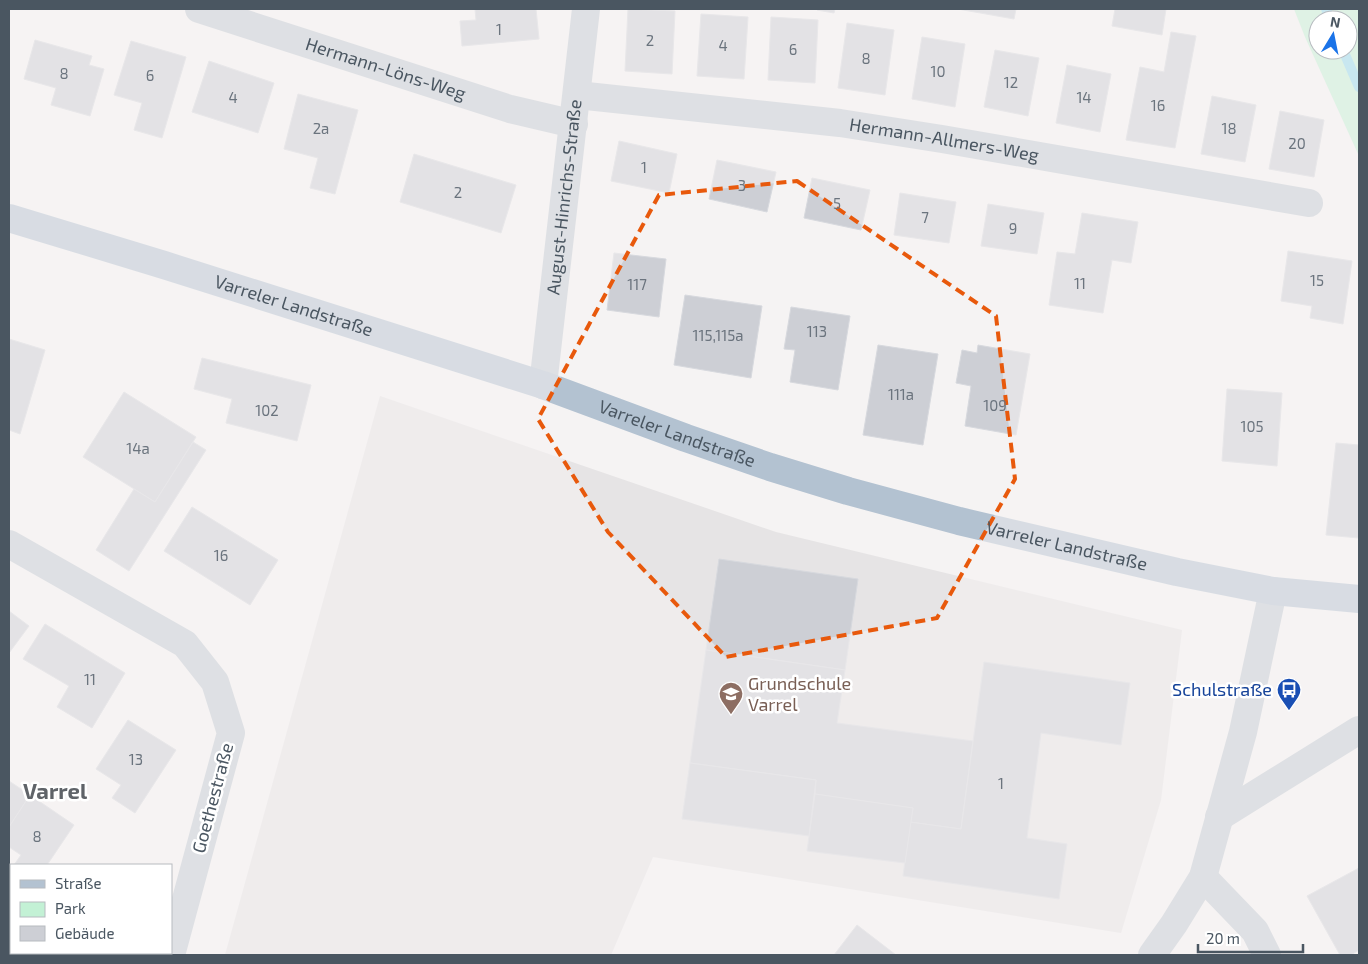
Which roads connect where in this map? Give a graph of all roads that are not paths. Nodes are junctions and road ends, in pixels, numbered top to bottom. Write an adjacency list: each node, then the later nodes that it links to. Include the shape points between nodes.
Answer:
1 (199, 9): 4 (street, Hermann-Löns-Weg, via 510,109)
2 (586, 9): 3 (street, August-Hinrichs-Straße)
3 (577, 95): 4 (street, August-Hinrichs-Straße); 5 (street, Hermann-Allmers-Weg, via 840,124 942,139)
4 (574, 124): 7 (street, August-Hinrichs-Straße)
5 (1310, 203)
6 (9, 218): 7 (main road, Varreler Landstraße)
7 (543, 386): 9 (main road, Varreler Landstraße, via 695,441 848,491 958,521)
8 (9, 544): 14 (street, Goethestraße, via 185,644 215,682 231,733)
9 (1273, 591): 10 (main road, Varreler Landstraße); 12 (street, via 1243,732)
10 (1359, 599)
11 (1359, 730): 12 (street)
12 (1219, 817): 13 (street)
13 (1203, 877): 15 (street); 16 (street, via 1255,931)
14 (172, 951)
15 (1152, 955)
16 (1267, 955)

